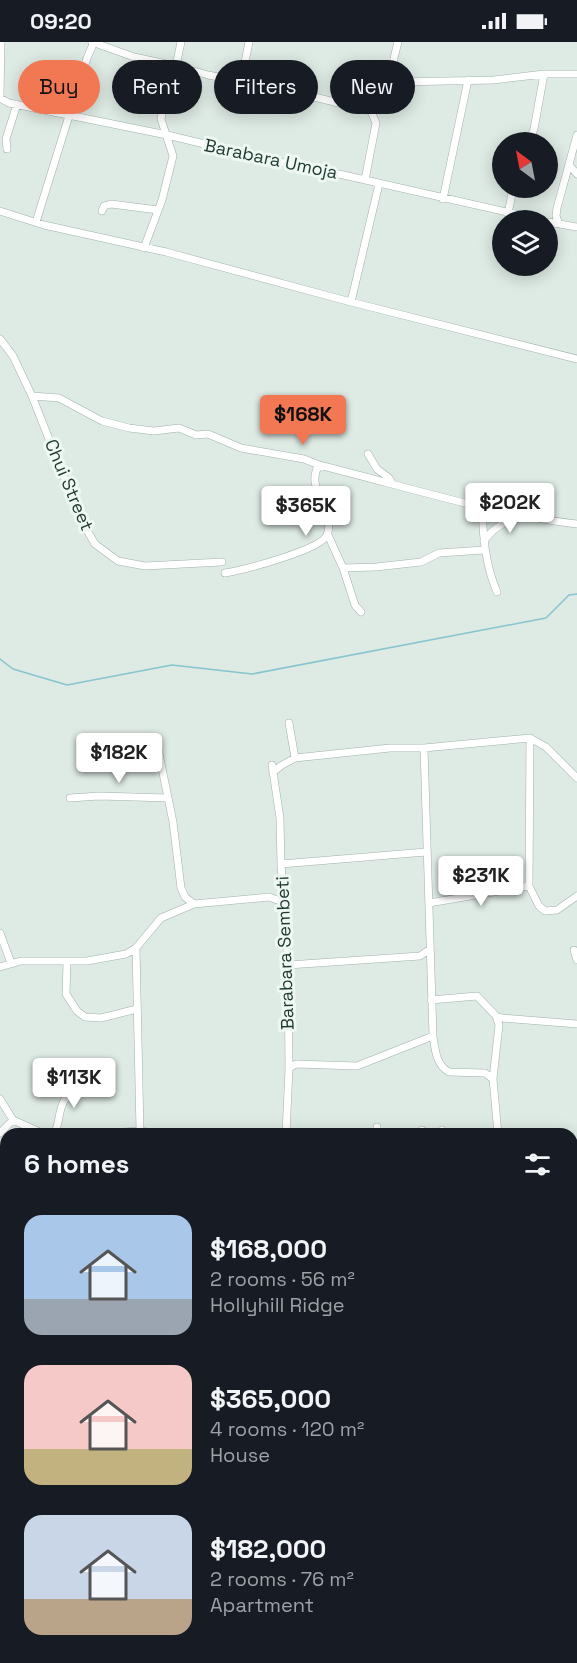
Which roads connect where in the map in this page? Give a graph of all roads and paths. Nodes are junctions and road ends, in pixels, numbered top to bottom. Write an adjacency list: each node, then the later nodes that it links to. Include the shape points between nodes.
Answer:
1 (1, 42): 14 (street)
2 (93, 42): 6 (street); 18 (street)
3 (181, 42): 7 (street)
4 (249, 42): 8 (street)
5 (398, 42): 9 (street)
6 (149, 60)
7 (175, 60)
8 (245, 60)
9 (394, 60)
10 (544, 74): 11 (street); 12 (street); 19 (street)
11 (577, 74)
12 (468, 80): 13 (street); 27 (street)
13 (415, 82)
14 (0, 98): 15 (street, Barabara Umoja)
15 (17, 104): 18 (street, Barabara Umoja); 22 (street, via 6,139)
16 (161, 114): 20 (street)
17 (374, 114): 25 (street, via 375,139)
18 (70, 115): 20 (street, Barabara Umoja); 32 (street)
19 (533, 132)
20 (166, 135): 25 (street, Barabara Umoja); 28 (street, via 173,156)
21 (577, 135): 23 (street)
22 (7, 149)
23 (569, 165): 24 (street); 33 (street, via 557,208)
24 (577, 174)
25 (365, 180): 26 (street, Barabara Umoja)
26 (379, 184): 27 (street, Barabara Umoja); 36 (street)
27 (443, 199): 29 (street, Barabara Umoja)
28 (158, 210): 31 (street, via 111,204); 35 (street)
29 (493, 210)
30 (0, 211): 32 (street)
31 (102, 211)
32 (36, 222): 35 (street)
33 (559, 224): 34 (street)
34 (577, 227)
35 (144, 248): 36 (street)
36 (351, 302): 38 (street)
37 (0, 339): 39 (street, Chui Street, via 13,356)
38 (577, 358)
39 (32, 396): 41 (street, via 59,398 102,420 129,428 179,428 196,435 208,434 241,448); 49 (street, Chui Street, via 81,520 95,544 118,561 145,566)
40 (368, 454): 42 (street)
41 (319, 465): 42 (street); 46 (street, via 314,481 326,515)
42 (392, 483): 43 (street)
43 (482, 506): 44 (street); 47 (street)
44 (529, 516): 45 (street); 47 (street, via 505,522)
45 (577, 524)
46 (328, 535): 50 (street); 51 (street, via 314,547)
47 (484, 541): 48 (street)
48 (484, 550): 50 (street, via 439,553 421,562); 52 (street)
49 (222, 562)
50 (343, 568): 53 (street)
51 (225, 573)
52 (496, 592)
53 (361, 612)
54 (289, 723): 58 (street)
55 (530, 738): 57 (street, Barabara Sembeti); 59 (street, via 546,747); 64 (street)
56 (158, 744): 61 (street)
57 (424, 748): 58 (street, Barabara Sembeti); 62 (street)
58 (295, 758): 63 (street, Barabara Sembeti, via 273,768)
59 (577, 778)
60 (70, 798): 61 (street)
61 (168, 798): 68 (street, via 181,888)
62 (426, 852): 63 (street); 67 (street)
63 (281, 864): 66 (street, Barabara Sembeti)
64 (529, 886): 65 (street, via 538,906 545,911 556,910); 67 (street)
65 (577, 896)
66 (283, 902): 68 (street, via 269,897); 76 (street, Barabara Sembeti)
67 (429, 903): 71 (street)
68 (194, 904): 70 (street, via 161,918)
69 (0, 933): 75 (street)
70 (136, 948): 74 (street, via 126,954); 79 (street)
71 (430, 949): 76 (street, via 420,956); 78 (street)
72 (574, 950): 73 (street)
73 (577, 960)
74 (67, 962): 75 (street); 79 (street, via 66,994 85,1017 101,1018)
75 (11, 963): 77 (street)
76 (288, 965): 83 (street, Barabara Sembeti)
77 (0, 967)
78 (431, 1000): 80 (street, via 477,996); 82 (street)
79 (137, 1009): 91 (street)
80 (496, 1016): 81 (street); 84 (street, via 499,1025)
81 (577, 1024)
82 (432, 1036): 83 (street, via 357,1066 296,1064); 84 (street, via 444,1069 485,1073)
83 (289, 1068): 92 (street, Barabara Sembeti)
84 (493, 1078): 93 (street)
85 (83, 1079): 90 (street, via 63,1103)
86 (0, 1099): 87 (street)
87 (13, 1120): 88 (street); 89 (street)
88 (5, 1128)
89 (31, 1128)
90 (57, 1128)
91 (140, 1128)
92 (286, 1128)
93 (497, 1128)

